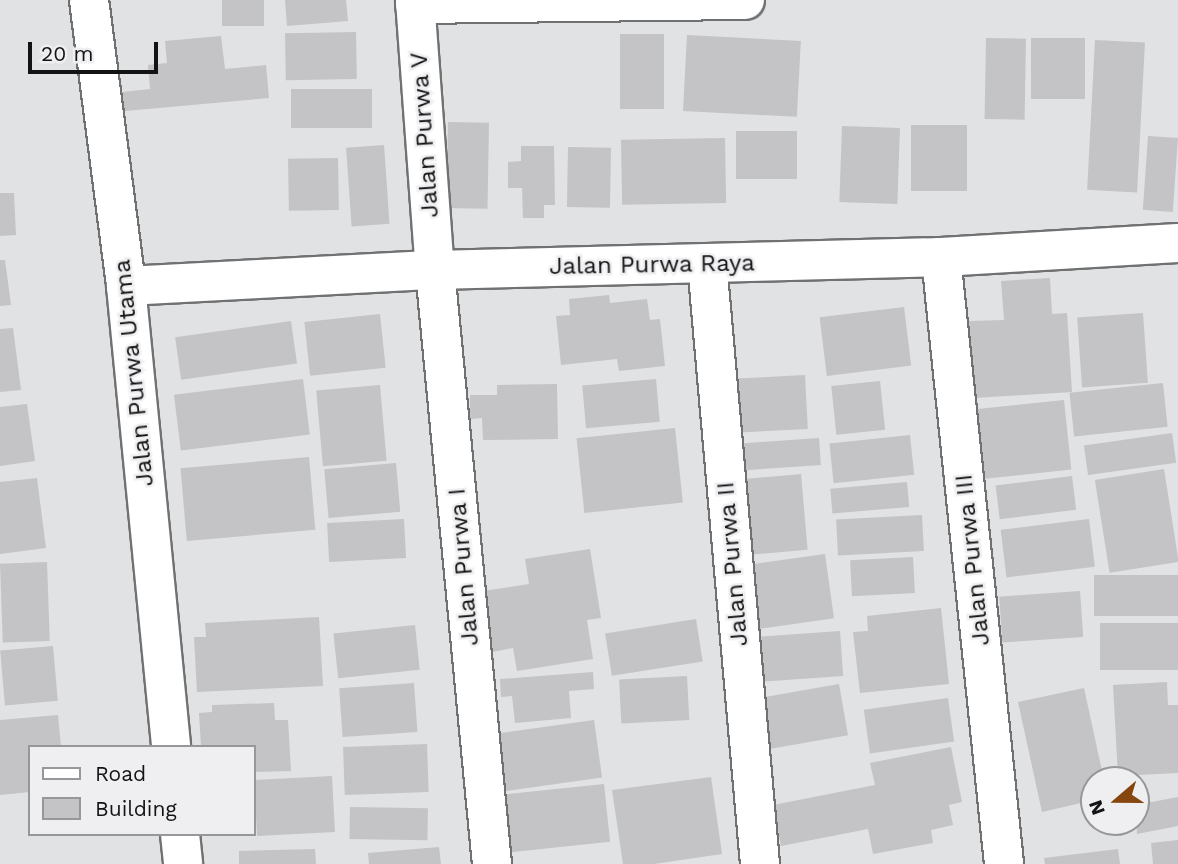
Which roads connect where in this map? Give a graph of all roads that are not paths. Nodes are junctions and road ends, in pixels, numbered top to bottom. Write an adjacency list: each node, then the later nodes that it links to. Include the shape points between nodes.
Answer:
1 (89, 0): 8 (street, Jalan Purwa Utama)
2 (745, 0): 3 (street)
3 (415, 2): 7 (street, Jalan Purwa V)
4 (1178, 243): 5 (street, Jalan Purwa Raya)
5 (941, 257): 6 (street, Jalan Purwa Raya); 14 (street, Jalan Purwa III)
6 (707, 263): 7 (street, Jalan Purwa Raya); 13 (street, Jalan Purwa II)
7 (435, 270): 8 (street, Jalan Purwa Raya); 12 (street, Jalan Purwa I)
8 (125, 286): 9 (street, Jalan Purwa Utama)
9 (171, 745)
10 (180, 836): 11 (street)
11 (183, 864)
12 (492, 864)
13 (760, 864)
14 (1004, 864)

